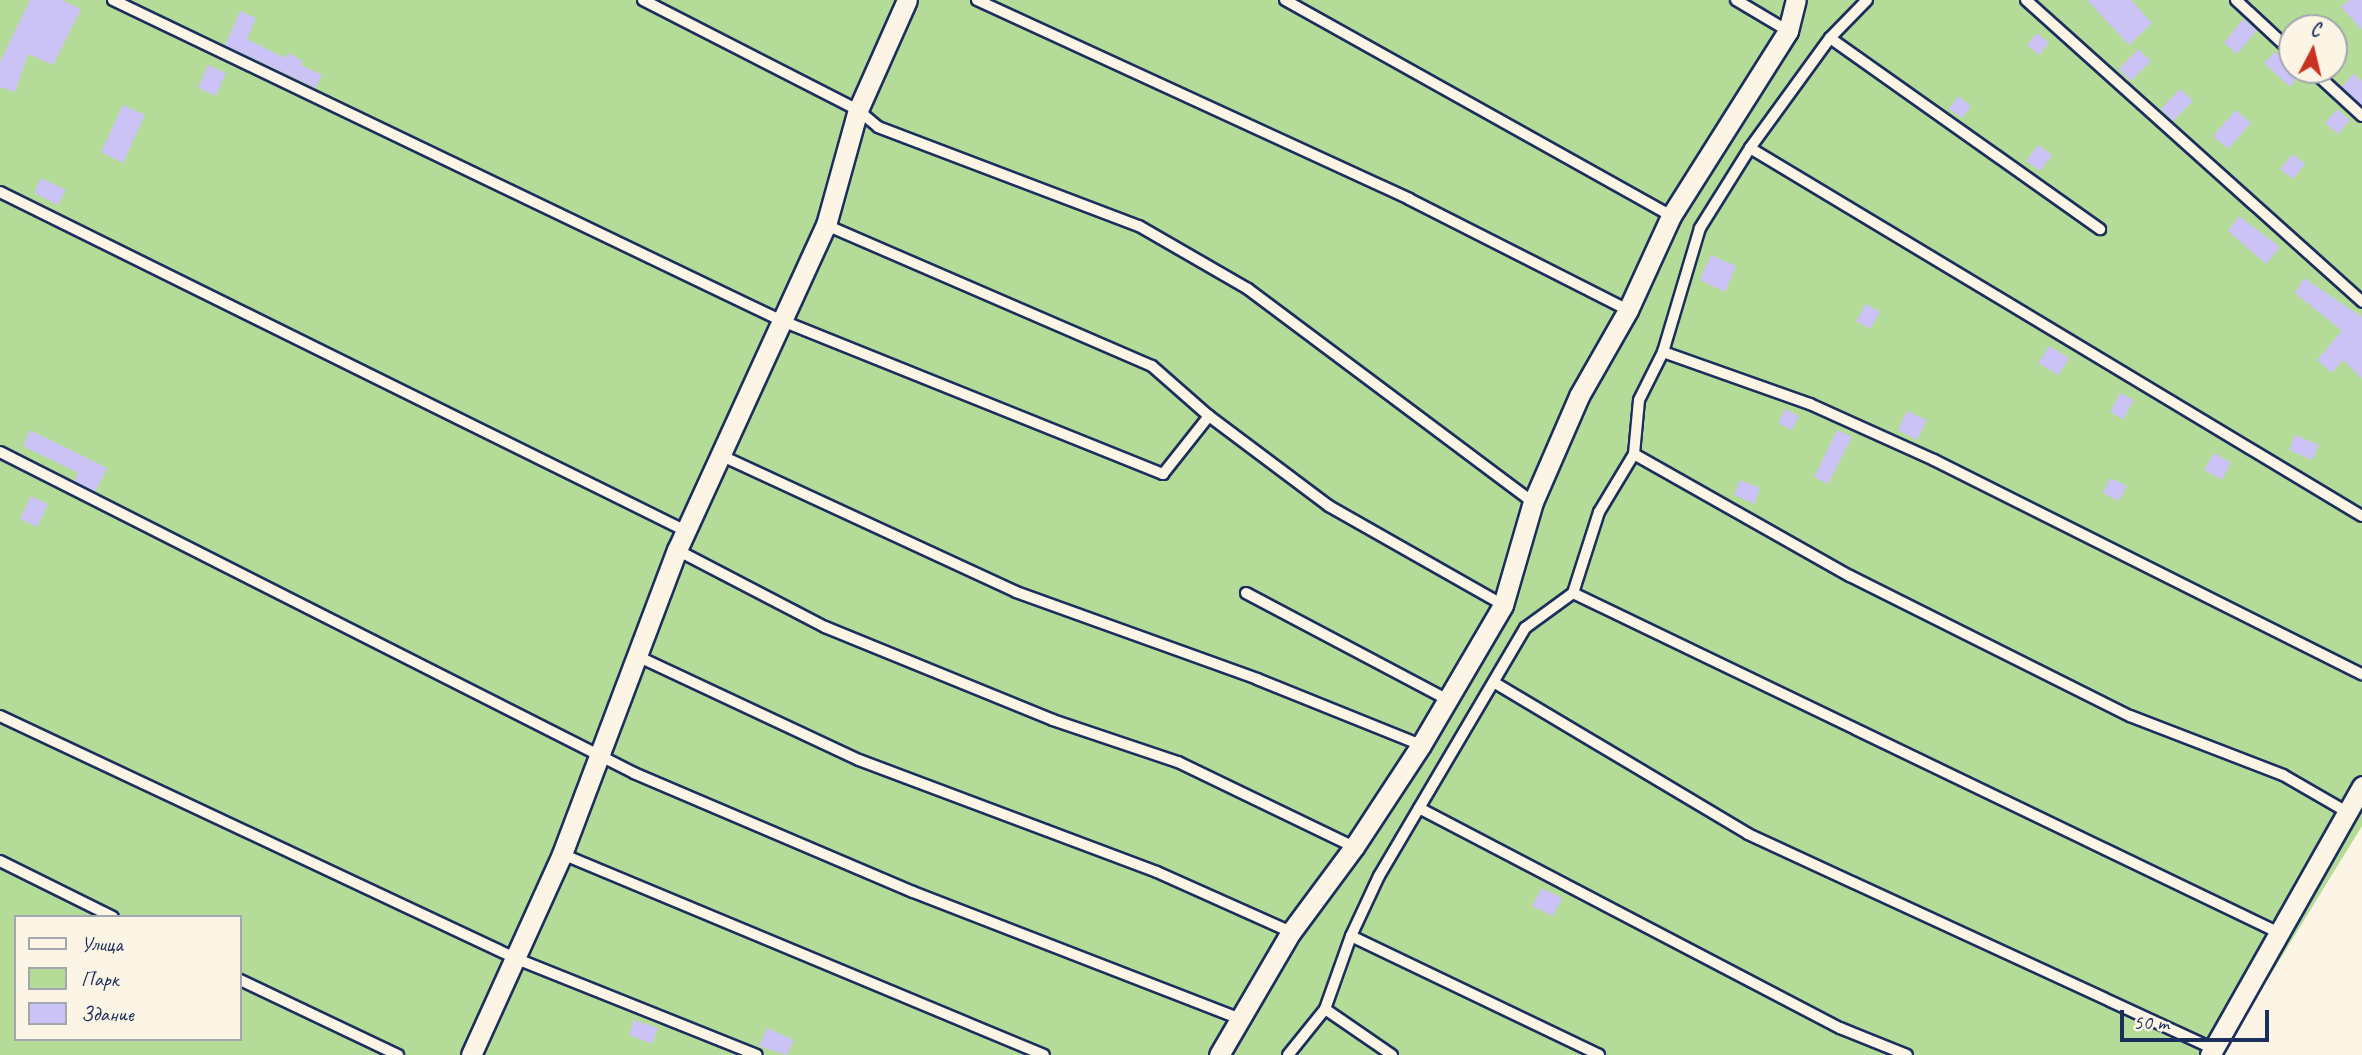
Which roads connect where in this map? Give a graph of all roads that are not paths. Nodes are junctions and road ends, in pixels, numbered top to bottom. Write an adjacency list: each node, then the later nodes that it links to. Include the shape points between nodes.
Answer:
1 (113, 0): 24 (lane)
2 (643, 0): 15 (lane)
3 (907, 0): 15 (street)
4 (977, 0): 23 (lane, via 1409,199)
5 (1285, 0): 19 (lane)
6 (1736, 0): 11 (lane)
7 (1796, 0): 11 (street)
8 (1867, 0): 12 (lane)
9 (2026, 0): 22 (lane)
10 (2236, 0): 13 (lane)
11 (1788, 31): 19 (street)
12 (1830, 37): 17 (lane); 21 (lane)
13 (2278, 39)
14 (2327, 84): 16 (lane)
15 (858, 110): 20 (street); 30 (lane, via 878,127 1151,233 1248,289)
16 (2362, 116)
17 (1750, 148): 25 (lane, via 1700,228); 31 (lane)
18 (0, 192): 32 (lane)
19 (1671, 216): 23 (street)
20 (826, 225): 24 (street); 26 (lane, via 1152,366)
21 (2100, 229)
22 (2362, 302)
23 (1628, 310): 30 (street, via 1579,396)
24 (780, 320): 26 (lane, via 1163,474); 29 (street)
25 (1663, 352): 28 (lane, via 1639,400); 38 (lane, via 1810,404 1934,460)
26 (1209, 416): 36 (lane, via 1329,506)
27 (0, 452): 43 (lane)
28 (1634, 454): 35 (lane, via 1600,512); 46 (lane, via 1862,582 2130,716 2283,775)
29 (720, 456): 32 (street); 42 (lane, via 1016,593 1257,679)
30 (1533, 502): 36 (street)
31 (2362, 516)
32 (686, 531): 33 (street)
33 (677, 550): 37 (street); 47 (lane, via 825,627 1053,720 1178,762)
34 (1246, 593): 40 (lane)
35 (1573, 593): 39 (lane, via 1525,628); 52 (lane)
36 (1503, 606): 40 (street)
37 (637, 656): 43 (street); 51 (lane, via 859,760 1157,872)
38 (2362, 674)
39 (1495, 683): 45 (lane); 58 (lane, via 1748,834)
40 (1448, 700): 42 (street)
41 (0, 716): 54 (lane)
42 (1421, 745): 47 (street)
43 (601, 754): 48 (street); 57 (lane, via 634,774 914,892)
44 (2362, 786): 46 (street)
45 (1419, 808): 53 (lane); 67 (lane, via 1840,1028)
46 (2347, 812): 52 (street)
47 (1354, 847): 51 (street)
48 (562, 853): 54 (street); 62 (lane)
49 (0, 861): 50 (lane)
50 (109, 915)
51 (1291, 932): 57 (street)
52 (2279, 933): 58 (street)
53 (1351, 936): 56 (lane); 66 (lane)
54 (517, 959): 60 (street); 61 (lane)
55 (242, 980): 59 (lane)
56 (1325, 1009): 64 (lane); 65 (lane)
57 (1238, 1018): 63 (street)
58 (2212, 1052)
59 (397, 1055)
60 (471, 1055)
61 (757, 1055)
62 (1044, 1055)
63 (1219, 1055)
64 (1288, 1055)
65 (1392, 1055)
66 (1599, 1055)
67 (1906, 1055)

